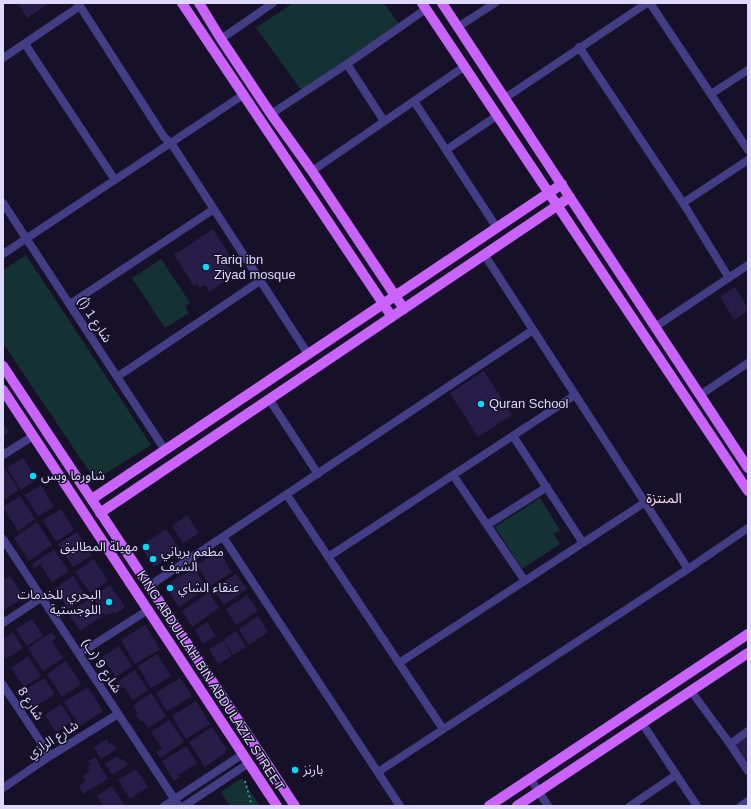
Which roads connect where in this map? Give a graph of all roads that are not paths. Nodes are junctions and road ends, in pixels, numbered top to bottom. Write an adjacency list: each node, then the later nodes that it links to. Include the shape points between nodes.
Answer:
1 (182, 3): 18 (main road)
2 (199, 3): 10 (main road)
3 (273, 3): 10 (street)
4 (442, 3): 9 (main road)
5 (495, 3): 9 (street)
6 (648, 3): 12 (street); 17 (street)
7 (79, 5): 11 (street); 24 (street, via 164,138)
8 (424, 6): 14 (street); 15 (main road)
9 (458, 27): 19 (main road)
10 (221, 39): 21 (main road)
11 (25, 44): 13 (street); 29 (street)
12 (579, 47): 19 (street); 34 (street)
13 (3, 58)
14 (348, 64): 21 (street); 23 (street)
15 (465, 66): 20 (street); 22 (main road)
16 (748, 70): 17 (street)
17 (711, 94): 26 (street)
18 (243, 95): 24 (street); 46 (main road)
19 (505, 98): 30 (main road)
20 (414, 101): 23 (street); 25 (street)
21 (271, 114): 28 (main road)
22 (498, 115): 25 (street); 31 (main road)
23 (384, 121): 28 (street)
24 (171, 143): 29 (street); 36 (street)
25 (446, 150): 37 (street)
26 (748, 150)
27 (748, 160): 34 (street)
28 (312, 170): 44 (main road)
29 (115, 180): 38 (street)
30 (562, 184): 31 (main road); 32 (main road)
31 (550, 193): 35 (main road); 37 (main road)
32 (570, 197): 35 (main road); 49 (main road)
33 (3, 203): 38 (street, شارع 1 (أ))
34 (683, 203): 42 (street)
35 (558, 205): 40 (main road); 67 (main road)
36 (214, 209): 43 (street); 45 (street)
37 (498, 228): 44 (main road)
38 (27, 238): 39 (street); 45 (street, شارع 1 (أ))
39 (3, 254)
40 (484, 254): 47 (main road); 50 (street)
41 (748, 265): 42 (street)
42 (729, 278): 49 (street)
43 (260, 281): 51 (street); 54 (street)
44 (395, 296): 46 (main road); 47 (main road)
45 (70, 304): 54 (street, شارع 1 (أ))
46 (383, 304): 48 (main road); 51 (main road)
47 (404, 308): 48 (main road)
48 (392, 316): 58 (main road)
49 (655, 327): 56 (main road)
50 (533, 330): 57 (street); 64 (street)
51 (308, 354): 61 (main road)
52 (748, 363): 56 (street)
53 (3, 366): 69 (main road, KING ABDULLAH BIN ABDULAZIZ STREET)
54 (117, 377): 61 (street, شارع 1 (أ))
55 (3, 390): 59 (main road, KING ABDULLAH BIN ABDULAZIZ STREET)
56 (700, 395): 63 (main road)
57 (575, 396): 60 (street); 70 (street)
58 (269, 399): 64 (street); 71 (main road)
59 (34, 436): 62 (street); 82 (main road, KING ABDULLAH BIN ABDULAZIZ STREET)
60 (513, 436): 65 (street); 66 (street)
61 (165, 450): 69 (main road)
62 (3, 456)
63 (748, 468)
64 (318, 474): 68 (street)
65 (453, 475): 72 (street); 77 (street)
66 (547, 487): 72 (street); 76 (street)
67 (748, 491)
68 (287, 494): 74 (street); 77 (street)
69 (92, 499): 71 (main road, KING ABDULLAH BIN ABDULAZIZ STREET)
70 (644, 503): 76 (street); 78 (street)
71 (100, 513): 80 (main road, KING ABDULLAH BIN ABDULAZIZ STREET)
72 (487, 525): 79 (street)
73 (748, 528): 78 (street)
74 (223, 537): 80 (street); 99 (street)
75 (3, 539): 81 (street, شارع 9 (ب))
76 (583, 543): 79 (street)
77 (328, 556): 87 (street)
78 (688, 570): 92 (street)
79 (525, 581): 87 (street)
80 (149, 586): 109 (main road, KING ABDULLAH BIN ABDULAZIZ STREET)
81 (41, 598): 83 (street); 86 (street, شارع 9 (ب))
82 (148, 610): 86 (street); 95 (main road, KING ABDULLAH BIN ABDULAZIZ STREET)
83 (3, 623)
84 (748, 634): 101 (main road)
85 (748, 653): 89 (main road)
86 (79, 654): 90 (street, شارع 9 (ب))
87 (399, 663): 92 (street)
88 (3, 685): 96 (street, شارع 8)
89 (691, 690): 91 (main road); 94 (street)
90 (118, 714): 96 (street, شارع الرازي); 105 (street, شارع 9 (ب))
91 (642, 723): 100 (street); 103 (main road)
92 (443, 729): 99 (street)
93 (748, 731): 94 (street)
94 (730, 744): 98 (street)
95 (243, 754): 97 (main road, KING ABDULLAH BIN ABDULAZIZ STREET); 105 (street)
96 (50, 756): 102 (street, شارع الرازي)
97 (249, 763): 107 (street); 108 (main road, KING ABDULLAH BIN ABDULAZIZ STREET)
98 (748, 771)
99 (378, 772): 110 (street)
100 (676, 775): 114 (street); 115 (street)
101 (530, 778): 103 (street); 111 (main road)
102 (3, 788)
103 (539, 791): 112 (main road); 113 (street)
104 (748, 802): 116 (street)
105 (176, 803): 106 (street)
106 (164, 806)
107 (184, 806)
108 (277, 806)
109 (295, 806)
110 (400, 806)
111 (489, 806)
112 (517, 806)
113 (548, 806)
114 (630, 806)
115 (697, 806)
116 (741, 806)

